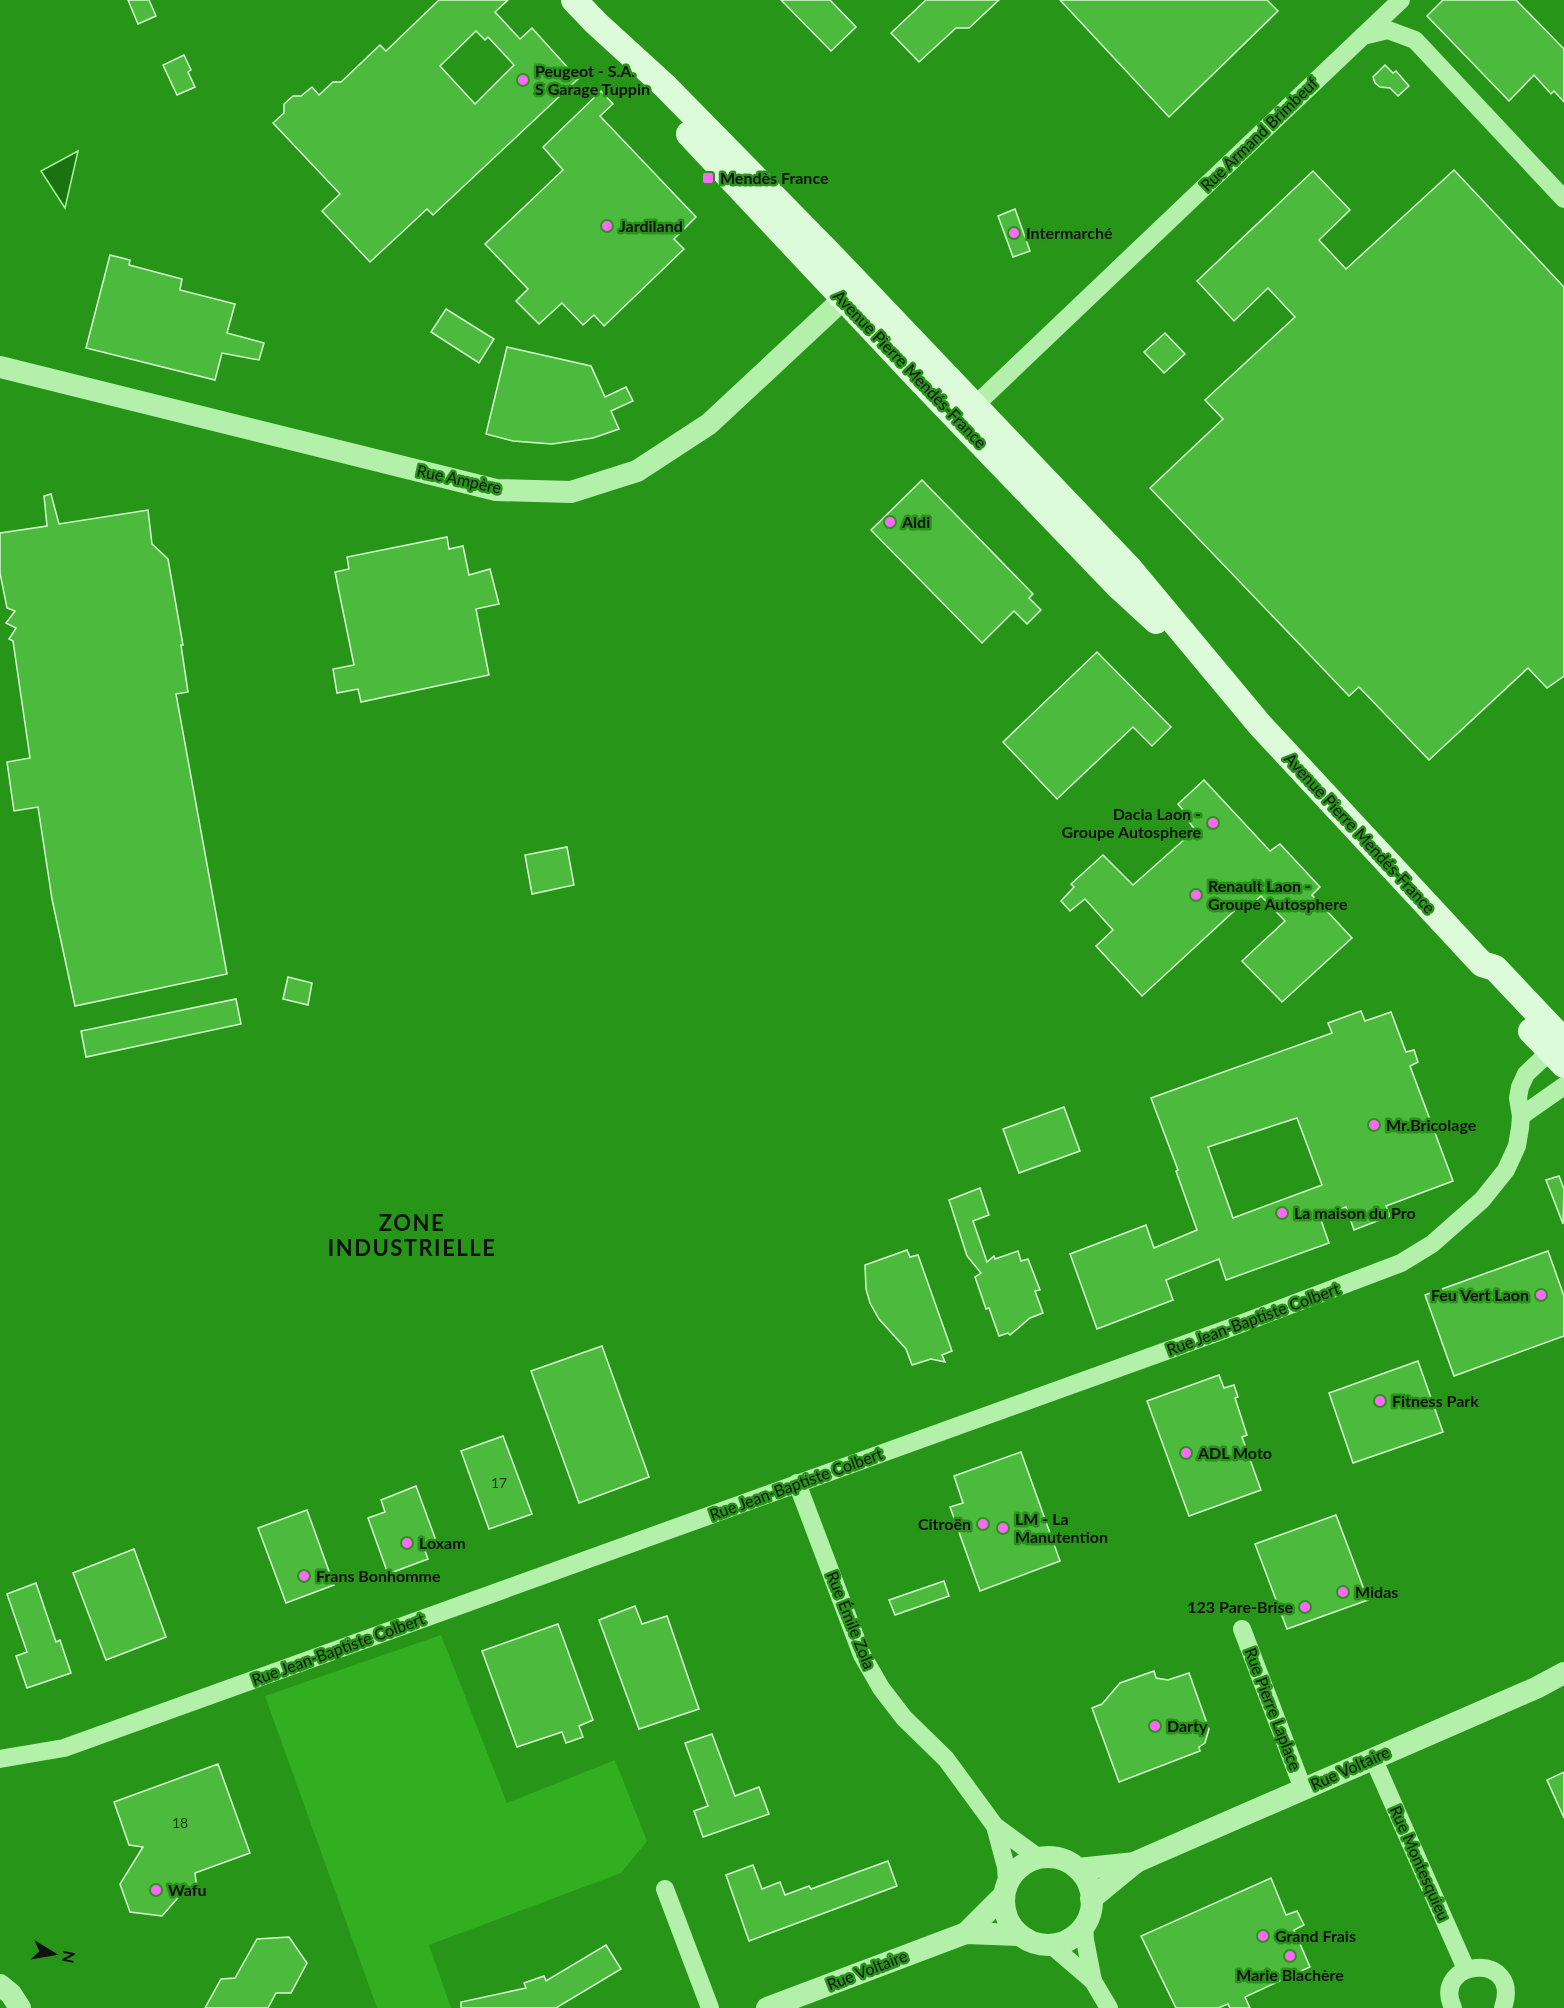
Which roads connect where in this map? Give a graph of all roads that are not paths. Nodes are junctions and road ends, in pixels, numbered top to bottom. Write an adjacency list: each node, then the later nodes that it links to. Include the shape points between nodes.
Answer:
1 (574, 0): 5 (main road, Avenue Pierre Mendés-France, via 654,96)
2 (1401, 0): 3 (street, Rue Armand Brimbeuf)
3 (1363, 36): 4 (street, via 1389,30 1414,40); 7 (street, Rue Armand Brimbeuf)
4 (1564, 199)
5 (846, 287): 6 (street, Rue Ampère, via 710,424 637,471 571,492 496,489); 7 (main road, Avenue Pierre Mendés-France)
6 (0, 367)
7 (967, 414): 8 (main road, Avenue Pierre Mendés-France, via 1118,586 1240,699 1482,964 1495,968)
8 (1560, 1049): 10 (street, Rue Jean-Baptiste Colbert, via 1526,1074 1518,1098)
9 (1564, 1086): 10 (street)
10 (1521, 1116): 11 (street, Rue Jean-Baptiste Colbert, via 1513,1158 1489,1193 1432,1244 1401,1263)
11 (797, 1483): 15 (street, Rue Jean-Baptiste Colbert, via 64,1748); 17 (street, Rue Émile Zola, via 862,1655 881,1688 904,1718 946,1759)
12 (1242, 1629): 16 (street, Rue Pierre Laplace)
13 (1564, 1673): 14 (street, Rue Voltaire)
14 (1373, 1758): 16 (street, Rue Voltaire); 28 (street, Rue Montesquieu)
15 (0, 1759)
16 (1303, 1789): 19 (street, Rue Voltaire)
17 (995, 1826): 18 (street, Rue Émile Zola); 22 (street, Rue Émile Zola, via 1006,1867)
18 (1039, 1858): 20 (street, via 1061,1859); 22 (street, via 1017,1869)
19 (1136, 1862): 20 (street, Rue Voltaire); 23 (street, Rue Voltaire)
20 (1078, 1869): 23 (street, via 1086,1879)
21 (665, 1889): 32 (street)
22 (1005, 1889): 25 (street, Rue Voltaire); 26 (street, via 1004,1910)
23 (1091, 1899): 24 (street, via 1091,1911)
24 (1084, 1926): 27 (street, via 1066,1942); 29 (street)
25 (966, 1933): 26 (street, Rue Voltaire); 33 (street, Rue Voltaire)
26 (1019, 1935): 27 (street)
27 (1051, 1946): 29 (street)
28 (1466, 1969): 35 (street, via 1452,1983); 36 (street, via 1484,1967 1499,1976 1507,1992)
29 (1093, 1981): 34 (street)
30 (0, 1985): 31 (street)
31 (20, 2008)
32 (710, 2008)
33 (767, 2008)
34 (1109, 2008)
35 (1454, 2008)
36 (1503, 2008)

